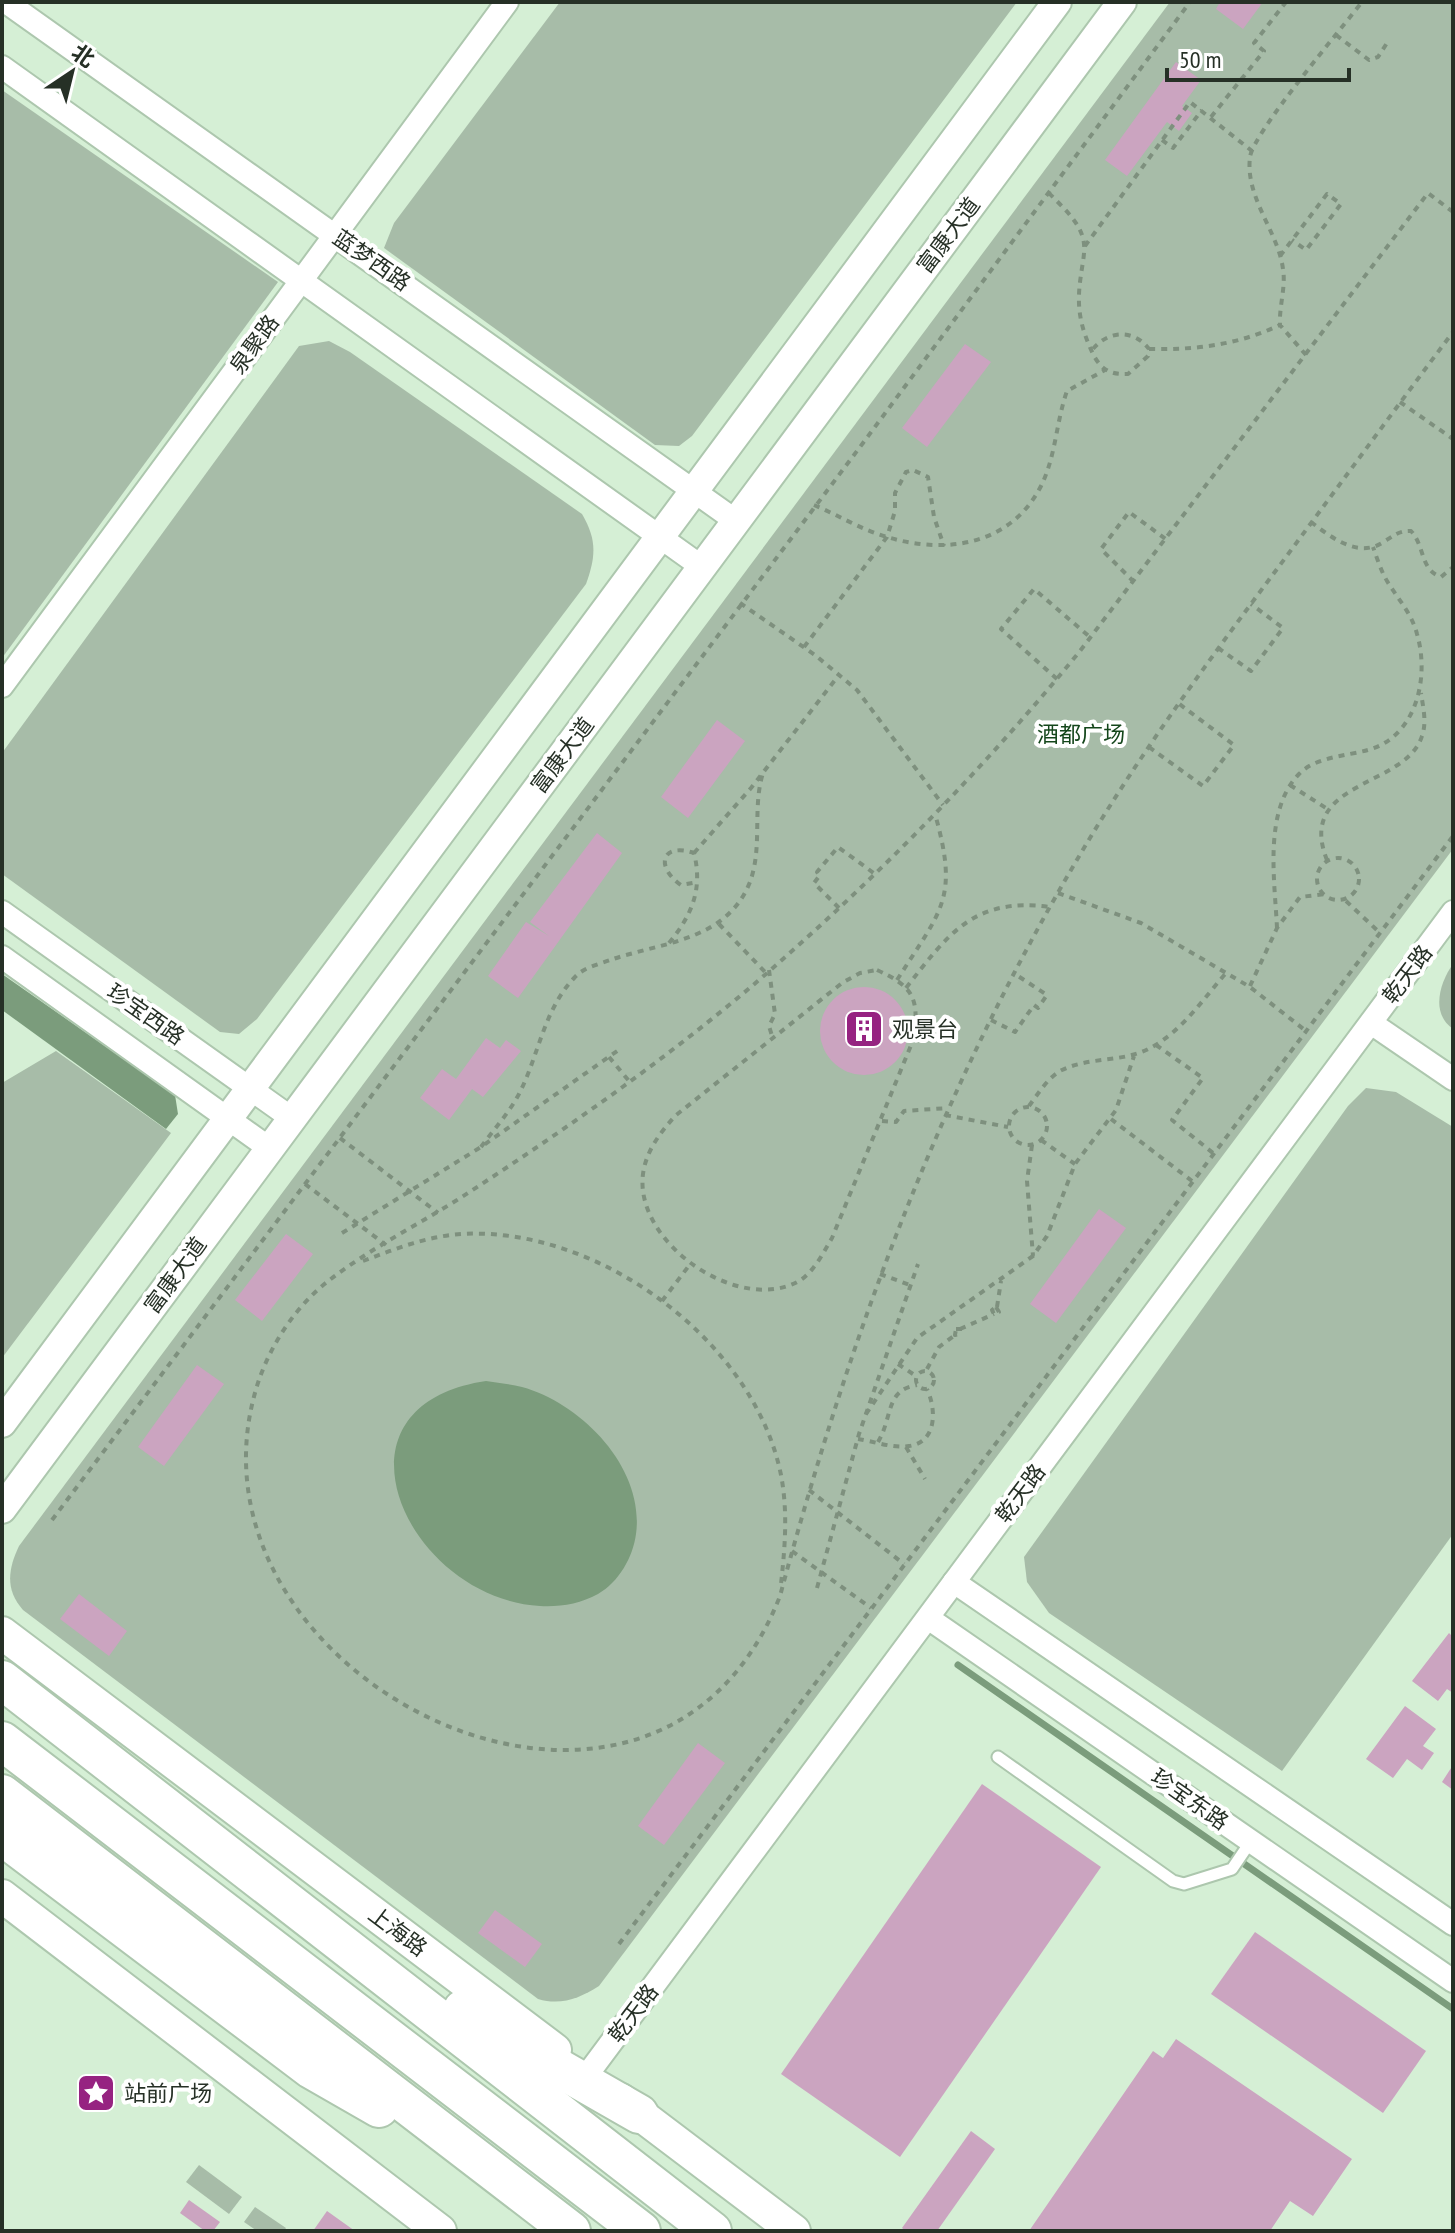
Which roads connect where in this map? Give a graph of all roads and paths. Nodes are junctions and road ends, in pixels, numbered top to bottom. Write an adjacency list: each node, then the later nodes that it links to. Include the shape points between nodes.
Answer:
1 (6, 2): 17 (street, 蓝梦西路)
2 (507, 2): 17 (street, 泉聚路)
3 (1057, 2): 30 (street)
4 (1122, 2): 32 (street, 富康大道)
5 (1190, 2): 15 (path)
6 (1286, 2): 12 (path, via 1254,43 1264,51)
7 (1362, 2): 8 (path)
8 (1336, 35): 9 (path, via 1369,60); 14 (path)
9 (1387, 43)
10 (2, 67): 21 (street)
11 (1202, 110): 12 (path); 13 (path, via 1173,148); 13 (path, via 1190,102)
12 (1211, 118): 14 (path)
13 (1162, 140): 19 (path)
14 (1252, 151): 20 (path, via 1256,198)
15 (1049, 193): 19 (path, via 1076,222); 31 (path)
16 (1453, 212): 26 (path, via 1428,193)
17 (335, 234): 21 (street, 泉聚路); 30 (street, 蓝梦西路)
18 (1292, 240): 18 (path, via 1327,194 1341,204 1306,250); 20 (path)
19 (1085, 246): 25 (path, via 1079,322)
20 (1280, 256): 22 (path)
21 (302, 279): 34 (street); 49 (street, 泉聚路)
22 (1280, 325): 24 (path, via 1235,344); 26 (path)
23 (1453, 332): 28 (path)
24 (1149, 349): 25 (path, via 1121,334 1108,335); 27 (path, via 1140,366 1128,374)
25 (1092, 350): 27 (path)
26 (1306, 355): 36 (path)
27 (1105, 370): 38 (path, via 1067,391 1053,455 1028,507 994,534)
28 (1400, 402): 29 (path); 33 (path)
29 (1452, 436)
30 (694, 490): 32 (street, 蓝梦西路); 34 (street)
31 (814, 505): 35 (path); 42 (path)
32 (736, 521): 39 (street, 富康大道)
33 (1311, 522): 37 (path, via 1334,539 1362,550); 43 (path)
34 (660, 537): 39 (street); 91 (street)
35 (887, 537): 38 (path); 38 (path, via 899,480 913,470 928,477); 45 (path)
36 (1167, 540): 41 (path); 41 (path, via 1129,512 1101,549)
37 (1373, 547): 40 (path, via 1402,530 1411,531 1434,575 1441,577); 50 (path, via 1385,579 1415,628)
38 (945, 548)
39 (702, 567): 95 (street, 富康大道)
40 (1453, 567)
41 (1134, 583): 44 (path)
42 (740, 603): 45 (path); 100 (path)
43 (1251, 604): 46 (path); 46 (path, via 1283,628 1251,671)
44 (1091, 638): 48 (path); 48 (path, via 1034,589 1001,629)
45 (804, 647): 47 (path)
46 (1218, 648): 51 (path)
47 (839, 675): 53 (path); 55 (path, via 885,724)
48 (1058, 679): 55 (path)
49 (2, 686)
50 (1421, 689): 54 (path, via 1387,744 1310,765); 56 (path, via 1422,739 1394,766 1339,799)
51 (1178, 703): 52 (path); 52 (path, via 1234,745 1203,786)
52 (1149, 747): 63 (path)
53 (763, 773): 59 (path); 70 (path, via 756,861 737,904)
54 (1290, 785): 56 (path); 71 (path, via 1277,826)
55 (943, 805): 57 (path)
56 (1330, 811): 60 (path, via 1321,827)
57 (935, 814): 61 (path); 78 (path, via 947,887)
58 (1453, 836): 72 (path)
59 (694, 853): 62 (path); 62 (path, via 670,851 664,870 681,885)
60 (1327, 860): 64 (path, via 1316,876); 65 (path, via 1336,856 1354,870 1355,894)
61 (875, 874): 67 (path); 67 (path, via 838,847 814,883)
62 (698, 882): 73 (path, via 689,919)
63 (1058, 893): 66 (path); 76 (path, via 1141,923)
64 (1326, 894): 65 (path, via 1332,901); 71 (path, via 1300,897)
65 (1346, 901): 72 (path)
66 (1050, 907): 77 (path); 80 (path, via 1012,904 974,915 948,936)
67 (839, 908): 75 (path)
68 (2, 912): 91 (street, 珍宝西路)
69 (1453, 912): 82 (street, 乾天路)
70 (719, 924): 73 (path); 75 (path)
71 (1277, 928): 79 (path)
72 (1380, 932): 83 (path)
73 (669, 944): 103 (path, via 578,974 555,1004 519,1095)
74 (2, 957): 96 (street, 珍宝西路)
75 (768, 971): 84 (path); 90 (path)
76 (1226, 973): 79 (path); 85 (path)
77 (1015, 974): 81 (path); 81 (path, via 1047,995 1015,1032)
78 (897, 980): 80 (path); 84 (path, via 877,970 860,973)
79 (1250, 987): 83 (path)
80 (906, 988): 98 (path, via 917,1005 914,1038)
81 (991, 1020): 93 (path)
82 (1371, 1023): 89 (street); 140 (street, 乾天路)
83 (1306, 1031): 105 (path)
84 (773, 1039): 115 (path, via 675,1116 648,1157 643,1184 650,1210 660,1233)
85 (1156, 1045): 87 (path); 105 (path, via 1203,1078 1172,1120)
86 (620, 1049): 88 (path)
87 (1134, 1056): 92 (path, via 1061,1071); 97 (path)
88 (609, 1057): 90 (path); 103 (path)
89 (1453, 1079)
90 (629, 1081): 110 (path)
91 (251, 1089): 95 (street, 珍宝西路); 96 (street)
92 (1029, 1106): 99 (path, via 1016,1110); 101 (path, via 1045,1116 1047,1129)
93 (948, 1108): 94 (path); 98 (path, via 904,1111 896,1122)
94 (945, 1115): 99 (path); 118 (path)
95 (290, 1117): 104 (street, 富康大道)
96 (228, 1119): 104 (street, 珍宝西路); 128 (street)
97 (1111, 1119): 106 (path); 107 (path)
98 (882, 1121): 115 (path, via 832,1238 802,1279 784,1288 757,1290 720,1280)
99 (1008, 1127): 102 (path, via 1019,1143)
100 (340, 1138): 108 (path); 109 (path)
101 (1041, 1140): 102 (path); 106 (path)
102 (1032, 1145): 114 (path, via 1027,1204)
103 (481, 1147): 109 (path)
104 (269, 1148): 134 (street, 富康大道)
105 (1213, 1153): 107 (path)
106 (1075, 1164): 114 (path, via 1047,1236)
107 (1193, 1181): 138 (path)
108 (305, 1184): 111 (path); 136 (path)
109 (410, 1191): 110 (path); 111 (path)
110 (438, 1213): 113 (path)
111 (357, 1224): 112 (path); 113 (path)
112 (342, 1233)
113 (386, 1245): 116 (path)
114 (1033, 1256): 119 (path)
115 (691, 1263): 121 (path)
116 (353, 1264): 121 (path, via 424,1239 462,1234 514,1237 562,1247 609,1266); 142 (path, via 312,1296 271,1352 257,1386 247,1464 256,1519 283,1585 305,1619 353,1670 454,1731 500,1745 601,1748 664,1727 716,1693 754,1651)
117 (918, 1264): 120 (path)
118 (880, 1274): 120 (path); 133 (path)
119 (1001, 1281): 122 (path, via 917,1338); 123 (path, via 994,1314 955,1329)
120 (910, 1285): 127 (path)
121 (662, 1301): 142 (path, via 714,1349 760,1420 782,1488 786,1530)
122 (898, 1364): 124 (path); 127 (path)
123 (927, 1370): 124 (path); 126 (path, via 934,1380)
124 (916, 1376): 125 (path)
125 (917, 1385): 126 (path); 130 (path, via 893,1399 888,1426)
126 (927, 1389): 131 (path, via 935,1405 933,1425 917,1444)
127 (866, 1414): 129 (path)
128 (2, 1423)
129 (858, 1439): 130 (path); 135 (path)
130 (878, 1442): 131 (path)
131 (906, 1447): 132 (path)
132 (925, 1479)
133 (809, 1490): 135 (path); 137 (path)
134 (2, 1509)
135 (838, 1513): 138 (path); 139 (path)
136 (52, 1520)
137 (792, 1551): 139 (path); 142 (path)
138 (904, 1564): 143 (path)
139 (822, 1572): 141 (path); 143 (path)
140 (954, 1582): 144 (street, 乾天路); 154 (street, 珍宝东路)
141 (817, 1588)
142 (780, 1596)
143 (871, 1608): 155 (path)
144 (928, 1618): 151 (street, 珍宝东路); 157 (street, 乾天路)
145 (2, 1633): 157 (main road, 上海路)
146 (2, 1680): 152 (highway)
147 (2, 1741): 162 (highway)
148 (998, 1757): 151 (lane, via 1173,1881 1184,1884 1232,1869)
149 (2, 1794): 159 (highway)
150 (2, 1836): 159 (highway, via 311,2069)
151 (1251, 1841): 156 (street, 珍宝东路)
152 (232, 1859): 158 (highway, via 338,1915 487,2027); 163 (highway)
153 (2, 1896): 160 (main road)
154 (1453, 1924)
155 (619, 1944)
156 (1453, 1981)
157 (587, 2075): 158 (main road, 上海路)
158 (639, 2114): 164 (main road, 上海路)
159 (508, 2181): 161 (highway)
160 (440, 2231)
161 (571, 2231)
162 (641, 2231)
163 (712, 2231)
164 (794, 2231)

